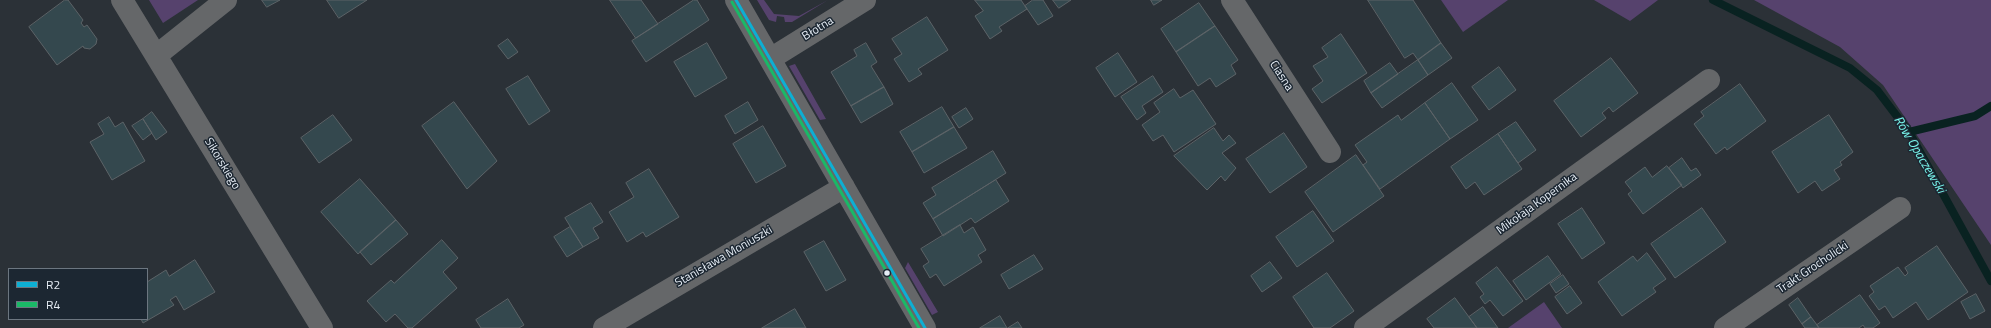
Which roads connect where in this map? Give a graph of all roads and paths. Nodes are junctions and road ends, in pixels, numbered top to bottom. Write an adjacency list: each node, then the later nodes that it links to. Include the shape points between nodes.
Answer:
1 (122, 0): 6 (street, Sikorskiego)
2 (226, 0): 6 (street)
3 (736, 0): 7 (street)
4 (866, 0): 7 (street, Błotna)
5 (1232, 0): 9 (street, Ciasna)
6 (156, 55): 12 (street, Sikorskiego)
7 (770, 59): 10 (street)
8 (1709, 80): 15 (street, Mikołaja Kopernika)
9 (1330, 152)
10 (844, 187): 13 (street, Stanisława Moniuszki); 14 (street)
11 (1900, 208): 16 (street, Trakt Grocholicki)
12 (322, 328)
13 (604, 328)
14 (925, 328)
15 (1365, 328)
16 (1725, 328)

